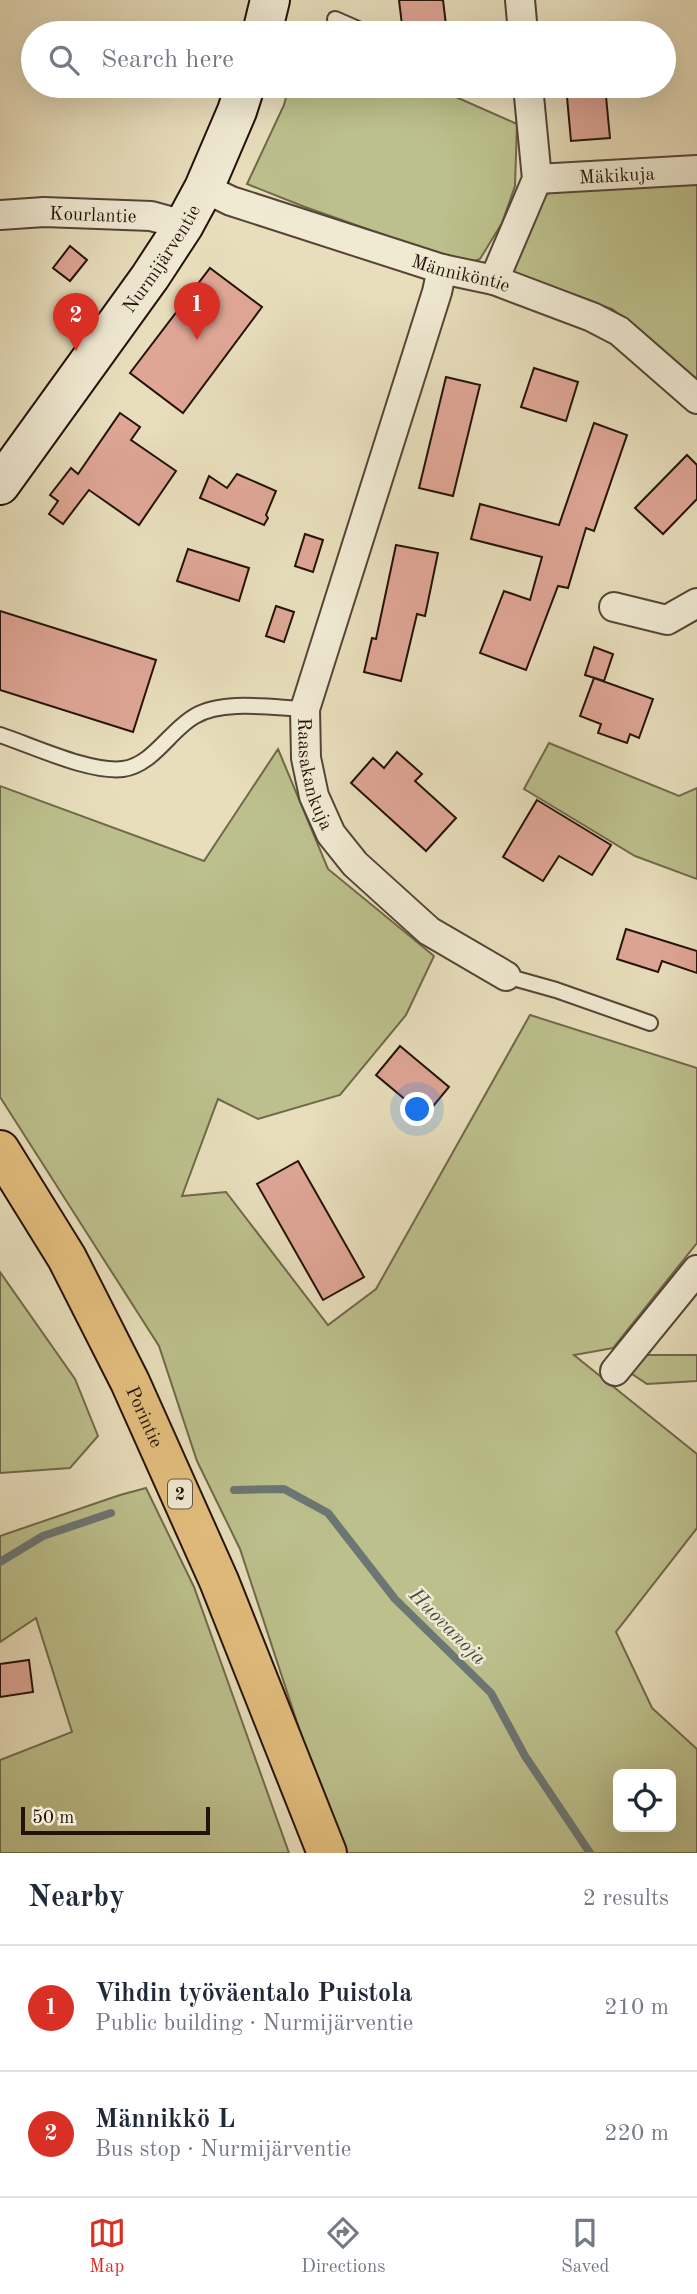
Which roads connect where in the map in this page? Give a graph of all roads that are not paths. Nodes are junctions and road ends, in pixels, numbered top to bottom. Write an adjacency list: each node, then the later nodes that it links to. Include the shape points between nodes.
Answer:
1 (271, 0): 4 (street)
2 (520, 0): 6 (street)
3 (335, 19): 5 (lane)
4 (265, 21)
5 (340, 21)
6 (522, 21)
7 (241, 98): 11 (street, Nurmijärventie)
8 (529, 98): 10 (street)
9 (697, 170): 10 (street, Mäkikuja)
10 (537, 179): 15 (street)
11 (204, 188): 13 (street, Nurmijärventie); 14 (street, Männiköntie, via 231,201)
12 (0, 215): 13 (street, Kourlantie, via 151,216)
13 (184, 225): 17 (street, Nurmijärventie)
14 (442, 269): 15 (street, Männiköntie); 20 (street, Raasakankuja)
15 (494, 280): 16 (street, Männiköntie, via 619,331)
16 (697, 399)
17 (0, 485)
18 (697, 603): 19 (street, via 667,620)
19 (614, 607)
20 (305, 709): 21 (lane, via 230,705 197,714 148,758 124,769 91,766); 22 (street, Raasakankuja, via 306,758 314,796 331,834 355,863 429,931)
21 (0, 735)
22 (506, 976): 23 (lane, Raasakankuja)
23 (650, 1023)
24 (0, 1150): 27 (highway, Porintie / 2, via 67,1258 130,1382 219,1581)
25 (697, 1270): 26 (street)
26 (615, 1371)
27 (327, 1853)

